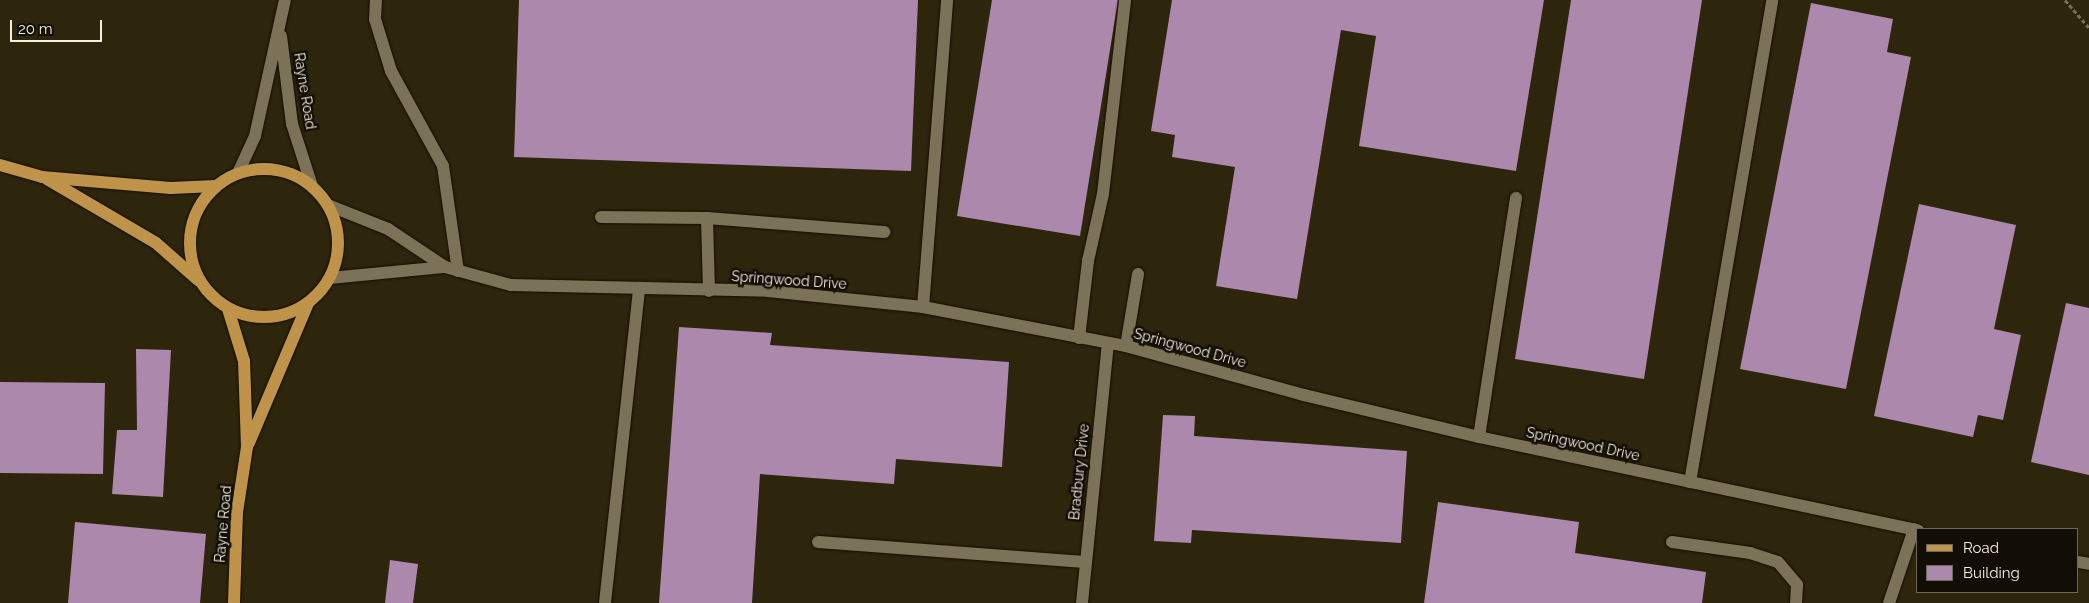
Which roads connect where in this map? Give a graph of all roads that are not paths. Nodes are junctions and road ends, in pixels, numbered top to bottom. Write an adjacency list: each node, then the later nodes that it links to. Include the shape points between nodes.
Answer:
1 (285, 0): 6 (street, Rayne Road)
2 (376, 0): 18 (street, via 374,19 391,71 443,166)
3 (947, 0): 25 (street)
4 (1125, 0): 27 (street, via 1103,194 1088,260)
5 (1772, 0): 32 (street)
6 (280, 29): 8 (street, Rayne Road, via 255,136); 11 (street, Rayne Road, via 292,124)
7 (0, 164): 9 (main road)
8 (238, 173): 10 (main road, Rayne Road); 11 (main road, Rayne Road, via 264,168 289,173)
9 (42, 177): 10 (main road, via 171,188); 21 (main road, via 156,243)
10 (215, 186): 21 (main road, Rayne Road, via 199,206 190,231 190,257)
11 (312, 186): 13 (main road, Rayne Road)
12 (1516, 198): 30 (street)
13 (328, 205): 17 (street, Springwood Drive, via 388,229); 20 (main road, Rayne Road, via 337,230 337,255)
14 (601, 217): 15 (street)
15 (707, 218): 16 (street); 23 (street)
16 (884, 232)
17 (444, 267): 18 (street, Springwood Drive); 20 (street, Springwood Drive)
18 (458, 271): 22 (street, Springwood Drive, via 511,285)
19 (1138, 274): 29 (street)
20 (330, 278): 24 (main road, Rayne Road)
21 (201, 283): 26 (main road, Rayne Road)
22 (639, 288): 23 (street, Springwood Drive); 38 (street)
23 (708, 291): 25 (street, Springwood Drive, via 768,291)
24 (308, 303): 26 (main road, Rayne Road, via 291,312 270,317 254,317); 31 (main road, Rayne Road)
25 (923, 307): 27 (street, Springwood Drive)
26 (228, 309): 31 (main road, Rayne Road, via 244,361)
27 (1080, 338): 28 (street, Springwood Drive)
28 (1108, 343): 29 (street, Springwood Drive); 36 (street, Bradbury Drive)
29 (1126, 346): 30 (street, Springwood Drive, via 1304,395)
30 (1479, 437): 32 (street, Springwood Drive)
31 (248, 447): 37 (main road, Rayne Road, via 237,512)
32 (1690, 482): 33 (street, Springwood Drive)
33 (1916, 530): 41 (street)
34 (818, 542): 36 (street)
35 (1672, 542): 40 (street, via 1750,553 1778,562 1797,585)
36 (1085, 562): 39 (street, Bradbury Drive)
37 (234, 603)
38 (605, 603)
39 (1082, 603)
40 (1796, 603)
41 (1889, 603)

